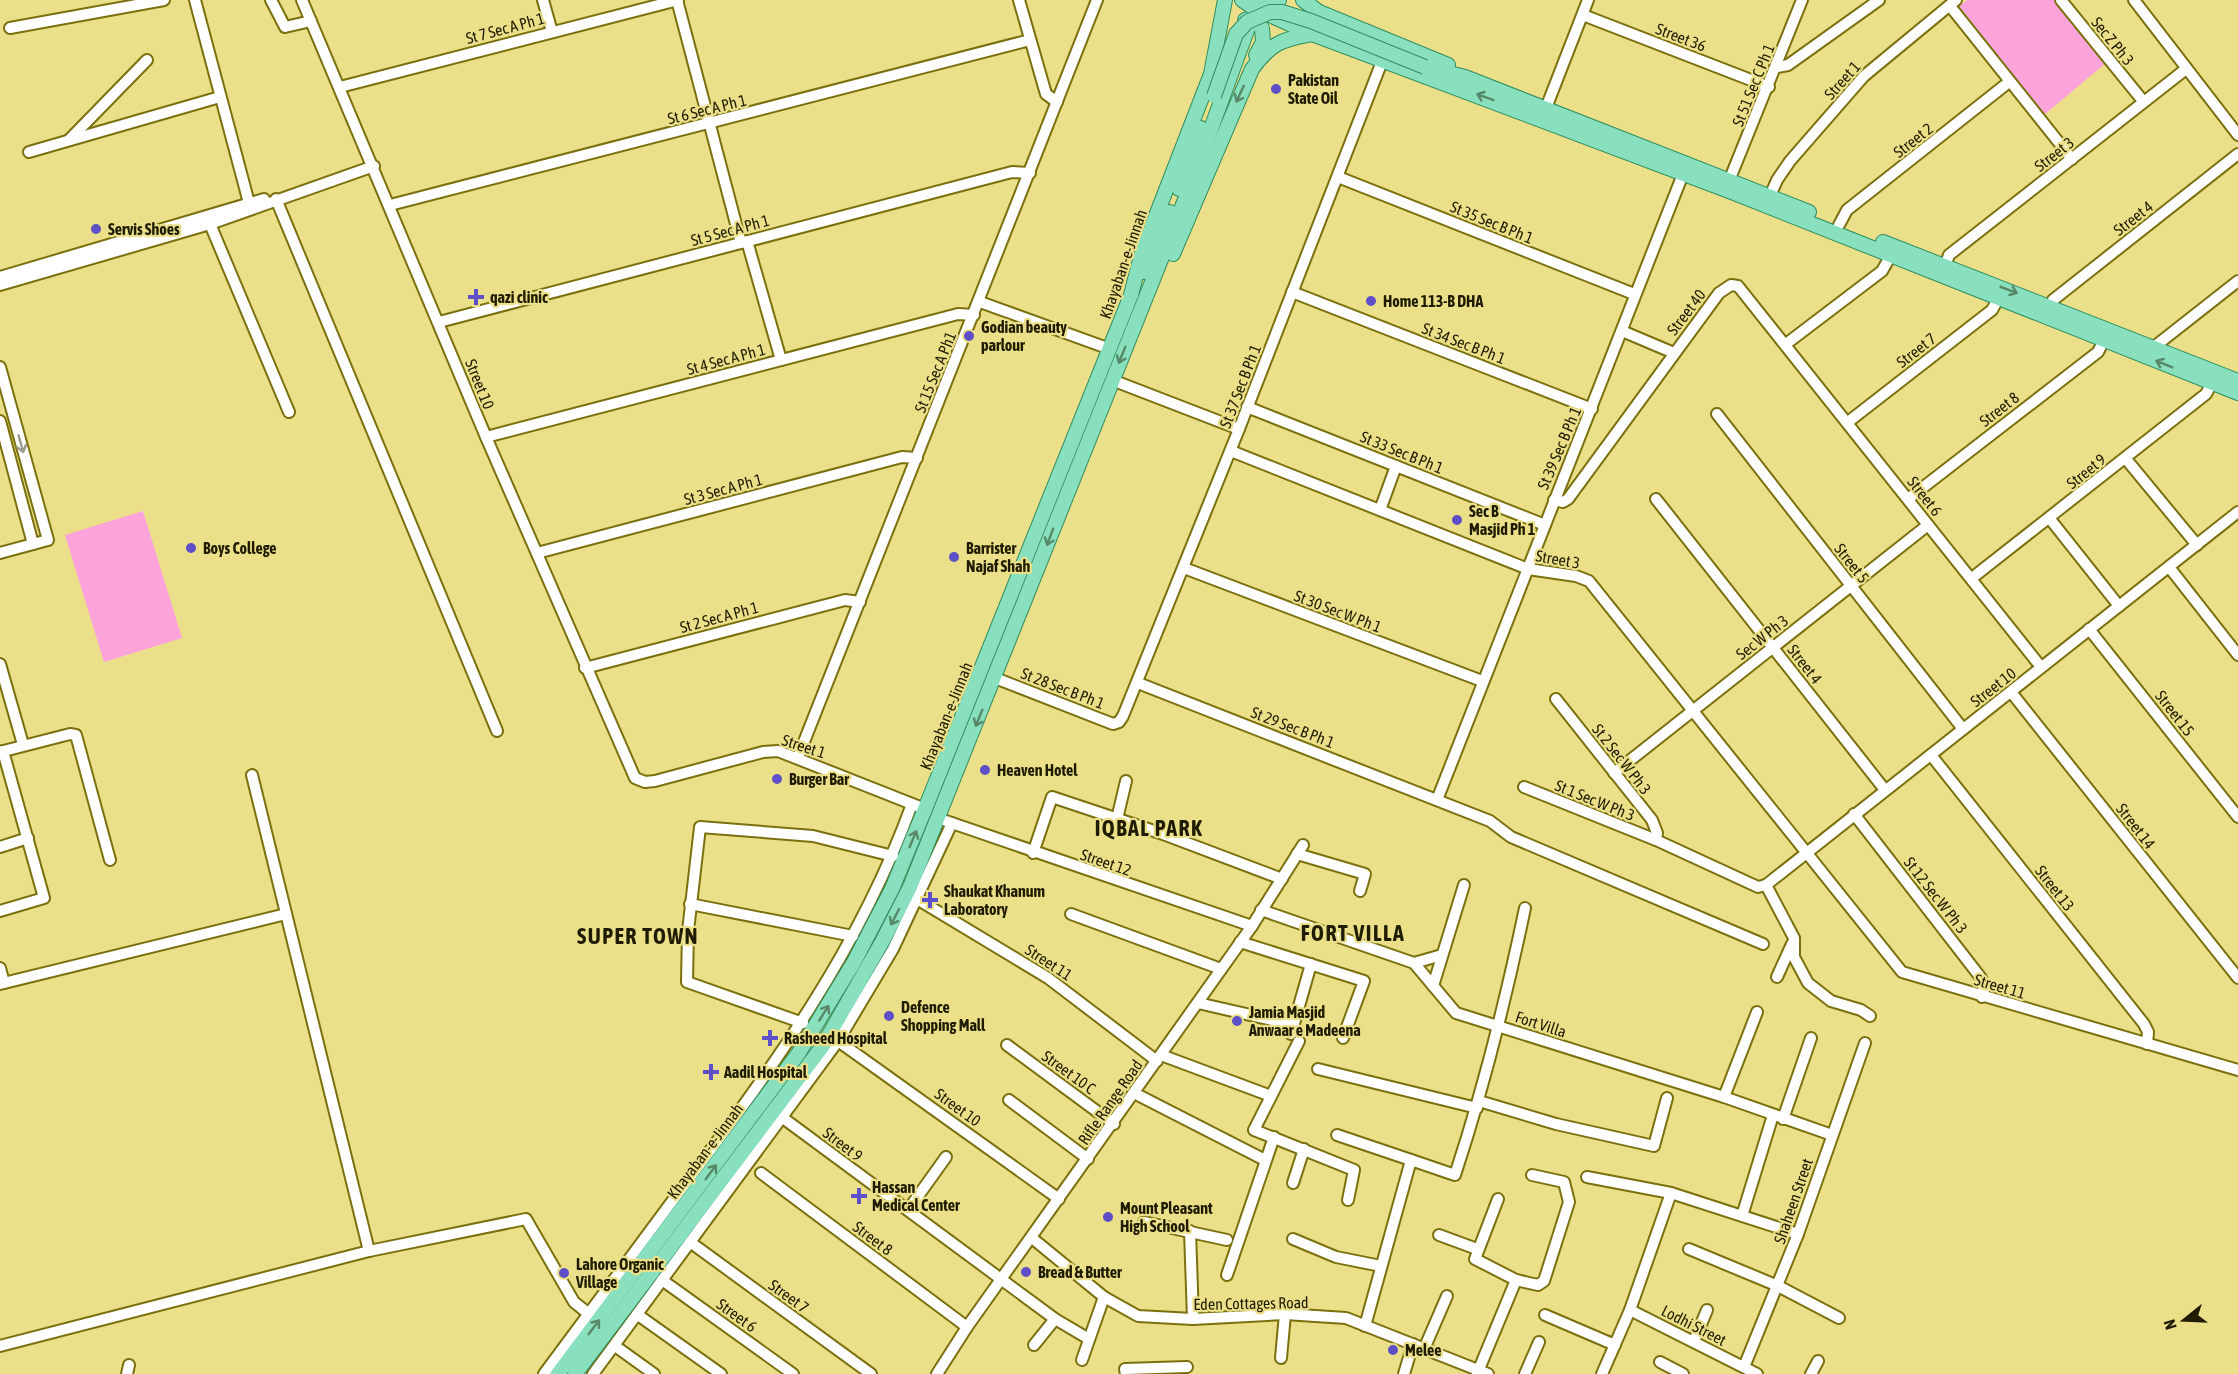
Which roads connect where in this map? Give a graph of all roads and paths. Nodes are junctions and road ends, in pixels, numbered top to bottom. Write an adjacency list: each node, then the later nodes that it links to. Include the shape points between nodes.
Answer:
1 (164, 0): 19 (street)
2 (195, 0): 38 (street)
3 (271, 0): 22 (street, via 285,27)
4 (302, 0): 22 (street, Street 10)
5 (543, 0): 25 (street)
6 (677, 0): 25 (street, St 7 Sec A Ph 1); 42 (street)
7 (1019, 0): 27 (street)
8 (1097, 0): 39 (street, St 15 Sec A Ph1)
9 (1225, 0): 33 (main road, Khayaban-e-Jinnah)
10 (1243, 0): 26 (main road)
11 (1252, 0): 12 (main road, via 1269,4)
12 (1279, 0)
13 (1303, 0): 34 (main road, via 1319,12 1447,65)
14 (1588, 0): 21 (street)
15 (1802, 0): 30 (street, St 51 Sec C Ph 1)
16 (1879, 0): 30 (street, via 1788,65)
17 (2061, 0): 40 (street, Sec Z Ph 3)
18 (2134, 0): 32 (street)
19 (141, 2): 24 (street)
20 (1953, 3): 35 (street); 53 (street, Street 1, via 1864,76 1790,160)
21 (1583, 15): 37 (street, Street 36); 41 (street)
22 (311, 21): 36 (street, Street 10)
23 (1249, 25): 67 (main road, Khayaban-e-Jinnah, via 1190,186)
24 (10, 28)
25 (552, 32): 36 (street, St 7 Sec A Ph 1)
26 (1312, 34): 28 (main road); 31 (main road, via 1273,45)
27 (1030, 40): 39 (street, via 1046,94); 42 (street, St 6 Sec A Ph 1)
28 (1383, 59): 50 (main road, one-way to 28); 51 (street, St 37 Sec B Ph 1)
29 (147, 60): 44 (street)
30 (1777, 67): 37 (street, St 51 Sec C Ph 1)
31 (1252, 69): 33 (main road, via 1263,37 1260,25 1250,19 1232,32); 67 (main road, one-way to 67, via 1165,273)
32 (2186, 69): 40 (street, Street 3); 43 (street)
33 (1211, 74): 67 (main road, Khayaban-e-Jinnah, via 1142,252)
34 (1466, 77): 41 (main road); 67 (main road, bridge, via 1425,66 1282,12 1270,12 1247,22 1236,34)
35 (2009, 82): 47 (street); 58 (street, Street 2, via 1847,210)
36 (340, 87): 48 (street, Street 10)
37 (1769, 87): 52 (street, St 51 Sec C Ph 1)
38 (220, 97): 44 (street); 55 (street)
39 (1057, 102): 49 (street, St 15 Sec A Ph1)
40 (2143, 102): 47 (street, Street 3)
41 (1546, 108): 52 (main road)
42 (709, 124): 56 (street, St 6 Sec A Ph 1); 59 (street)
43 (2238, 135)
44 (69, 140): 45 (street)
45 (29, 152)
46 (2238, 154): 70 (street, Street 4)
47 (2072, 159): 61 (street, Street 3, via 1949,255)
48 (374, 166): 54 (street); 56 (street, Street 10)
49 (1030, 173): 59 (street, St 5 Sec A Ph 1, via 1012,172); 69 (street, St 15 Sec A Ph1)
50 (1683, 174): 60 (main road); 66 (street, St 39 Sec B Ph 1)
51 (1338, 177): 65 (street, St 37 Sec B Ph 1); 66 (street, St 35 Sec B Ph 1)
52 (1730, 181): 53 (main road)
53 (1770, 196): 58 (main road)
54 (276, 199): 55 (street); 57 (street); 131 (street)
55 (249, 203): 62 (street)
56 (390, 205): 72 (street, Street 10)
57 (210, 224): 64 (street); 87 (street)
58 (1839, 225): 61 (main road)
59 (744, 242): 72 (street, St 5 Sec A Ph 1); 79 (street)
60 (1891, 255): 68 (main road); 75 (street, via 1882,271)
61 (1946, 266): 70 (main road, one-way to 70)
62 (0, 277)
63 (2238, 281): 76 (street)
64 (0, 285)
65 (1292, 292): 85 (street, St 37 Sec B Ph 1); 86 (street, St 34 Sec B Ph 1)
66 (1634, 294): 73 (street, St 39 Sec B Ph 1)
67 (1137, 298): 77 (main road, Khayaban-e-Jinnah); 81 (main road, Khayaban-e-Jinnah, one-way to 81)
68 (1998, 299): 74 (main road); 91 (street, Street 7, via 1992,310)
69 (980, 302): 71 (street, St 15 Sec A Ph1); 77 (street)
70 (2050, 306): 76 (main road)
71 (974, 315): 79 (street, St 4 Sec A Ph 1, via 958,314); 95 (street, St 15 Sec A Ph1)
72 (439, 322): 93 (street, Street 10)
73 (1622, 331): 78 (street); 86 (street, St 39 Sec B Ph 1)
74 (2104, 340): 83 (main road, one-way to 74); 99 (street, Street 8, via 2098,352)
75 (1786, 344): 78 (street, Street 40, via 1743,289 1731,285 1719,293); 91 (street, Street 6)
76 (2154, 347): 82 (main road)
77 (1110, 349): 144 (main road, Khayaban-e-Jinnah)
78 (1674, 353): 100 (street, Street 40, via 1577,489 1563,502)
79 (782, 360): 93 (street, St 4 Sec A Ph 1)
80 (0, 367): 89 (street)
81 (1112, 380): 92 (street); 123 (main road, Khayaban-e-Jinnah, one-way to 123)
82 (2238, 381)
83 (2212, 383): 84 (main road); 96 (street, Street 9, via 2206,394)
84 (2238, 393)
85 (1247, 407): 92 (street, St 37 Sec B Ph 1); 97 (street, St 33 Sec B Ph 1)
86 (1592, 410): 100 (street, St 39 Sec B Ph 1)
87 (289, 412)
88 (1717, 414): 114 (street, Street 5)
89 (14, 418): 90 (street); 106 (street, one-way to 106, via 48,540)
90 (0, 422): 106 (street)
91 (1848, 422): 99 (street, Street 6)
92 (1239, 429): 94 (street, St 37 Sec B Ph 1)
93 (486, 437): 109 (street, Street 10)
94 (1231, 451): 101 (street, Street 3); 111 (street, St 37 Sec B Ph 1)
95 (917, 458): 109 (street, St 3 Sec A Ph 1, via 902,457); 115 (street, St 15 Sec A Ph1)
96 (2126, 459): 103 (street, Street 9); 107 (street)
97 (1396, 466): 101 (street); 104 (street, St 33 Sec B Ph 1)
98 (1656, 499): 118 (street, Street 4)
99 (1908, 499): 105 (street, Street 6)
100 (1554, 500): 104 (street, St 39 Sec B Ph 1)
101 (1380, 510): 112 (street, Street 3)
102 (2238, 512): 107 (street, Street 10)
103 (2050, 519): 113 (street, Street 9); 116 (street)
104 (1545, 525): 112 (street, St 39 Sec B Ph 1)
105 (1928, 525): 113 (street, Street 6); 114 (street, Sec W Ph 3)
106 (33, 544): 108 (street)
107 (2197, 545): 110 (street, Street 10)
108 (0, 553)
109 (537, 554): 122 (street, Street 10)
110 (2169, 567): 116 (street, Street 10); 119 (street)
111 (1184, 568): 124 (street, St 30 Sec W Ph 1); 125 (street, St 37 Sec B Ph 1)
112 (1528, 569): 124 (street, St 39 Sec B Ph 1); 128 (street, Street 3, via 1589,581)
113 (1972, 578): 121 (street, Street 6)
114 (1851, 586): 118 (street, Sec W Ph 3); 130 (street, Street 5)
115 (860, 602): 122 (street, St 2 Sec A Ph 1, via 845,600); 135 (street, St 15 Sec A Ph1)
116 (2119, 606): 117 (street, Street 10)
117 (2089, 629): 121 (street, Street 10); 146 (street, Street 15)
118 (1773, 648): 128 (street, Sec W Ph 3); 141 (street, Street 4)
119 (2238, 655)
120 (0, 664): 132 (street)
121 (2041, 667): 126 (street, Street 10)
122 (585, 668): 138 (street, Street 10)
123 (995, 678): 129 (street, St 28 Sec B Ph 1, via 1113,724); 148 (main road, Khayaban-e-Jinnah, one-way to 148)
124 (1482, 681): 142 (street, St 39 Sec B Ph 1)
125 (1138, 683): 129 (street, St 37 Sec B Ph 1); 142 (street, St 29 Sec B Ph 1)
126 (2011, 692): 130 (street, Street 10); 178 (street, Street 14)
127 (1556, 699): 136 (street, St 2 Sec W Ph 3)
128 (1693, 710): 136 (street, Sec W Ph 3); 153 (street, Street 3)
129 (1119, 722)
130 (1963, 729): 134 (street, Street 10)
131 (497, 731)
132 (22, 741)
133 (2, 752): 149 (street); 155 (street, via 76,735)
134 (1931, 755): 141 (street, Street 10); 192 (street, Street 13, via 2144,1024)
135 (798, 758): 138 (street, Street 1, via 771,751 655,781); 143 (street, Street 1)
136 (1614, 773): 150 (street, St 2 Sec W Ph 3, via 1652,820)
137 (252, 776): 165 (street)
138 (635, 778)
139 (1126, 781): 147 (street)
140 (1524, 787): 150 (street, St 1 Sec W Ph 3)
141 (1885, 790): 145 (street, Street 10)
142 (1437, 800): 171 (street, St 29 Sec B Ph 1, via 1490,821 1511,837)
143 (912, 804): 144 (street, Street 1); 154 (street)
144 (925, 809): 271 (main road, Khayaban-e-Jinnah, one-way to 144, via 798,1054 854,962)
145 (1854, 814): 153 (street, Street 10); 181 (street, St 12 Sec W Ph 3, via 1981,978)
146 (2238, 817)
147 (1117, 819): 152 (street, via 1052,797); 156 (street)
148 (946, 821): 152 (street, Street 12); 160 (street); 272 (main road, Khayaban-e-Jinnah, one-way to 272, via 822,1047)
149 (28, 838): 151 (street); 163 (street, via 44,898)
150 (1656, 840): 158 (street, St 1 Sec W Ph 3, via 1758,887)
151 (0, 847)
152 (1033, 853): 167 (street, Street 12)
153 (1806, 853): 158 (street, Street 10); 181 (street, Street 11, via 1902,972)
154 (893, 856): 161 (street, via 813,836 700,827); 168 (street)
155 (110, 860)
156 (1282, 879): 159 (street, Rifle Range Road, via 1300,849 1365,874); 164 (street, Rifle Range Road)
157 (1464, 885): 172 (street)
158 (1766, 885): 169 (street)
159 (1360, 891)
160 (917, 899): 190 (street, via 894,949); 194 (street, Street 11, via 1048,978)
161 (690, 904): 168 (street); 185 (street, via 687,982)
162 (1525, 908): 186 (street)
163 (0, 910)
164 (1261, 910): 167 (street, Rifle Range Road); 173 (street)
165 (286, 914): 179 (street); 234 (street)
166 (1071, 914): 176 (street)
167 (1252, 926): 170 (street, Rifle Range Road)
168 (853, 936): 185 (street)
169 (1794, 938): 177 (street); 184 (street, via 1794,957 1808,983 1831,1001)
170 (1240, 942): 174 (street); 176 (street, Rifle Range Road)
171 (1763, 944)
172 (1442, 956): 173 (street); 180 (street)
173 (1414, 963): 180 (street, Fort Villa)
174 (1311, 964): 187 (street); 188 (street, via 1364,981)
175 (0, 968): 179 (street)
176 (1221, 969): 182 (street, Rifle Range Road)
177 (1777, 977)
178 (2238, 978)
179 (2, 983)
180 (1433, 986): 186 (street, Fort Villa, via 1456,1013)
181 (1982, 997): 192 (street, Street 11)
182 (1198, 1003): 187 (street); 194 (street, Rifle Range Road)
183 (1757, 1012): 199 (street)
184 (1870, 1016)
185 (802, 1023): 245 (street)
186 (1500, 1026): 199 (street, Fort Villa); 202 (street)
187 (1295, 1034): 198 (street)
188 (1343, 1038)
189 (1811, 1038): 203 (street)
190 (838, 1041): 204 (street); 220 (street, Street 10)
191 (1865, 1043): 207 (street, Shaheen Street)
192 (2147, 1044): 196 (street, Street 11)
193 (1007, 1045): 205 (street, Street 10 C)
194 (1159, 1058): 197 (street, Rifle Range Road); 198 (street, Street 11)
195 (1318, 1068): 202 (street)
196 (2238, 1070)
197 (1134, 1093): 205 (street, Rifle Range Road); 212 (street)
198 (1271, 1096): 208 (street, via 1254,1130)
199 (1724, 1097): 203 (street, Fort Villa)
200 (1667, 1098): 202 (street, via 1654,1146)
201 (1009, 1100): 211 (street)
202 (1478, 1105): 213 (street, via 1455,1174)
203 (1778, 1117): 207 (street, Fort Villa); 223 (street)
204 (783, 1118): 222 (street, Street 9); 231 (street)
205 (1114, 1124): 211 (street, Rifle Range Road)
206 (1337, 1135): 213 (street)
207 (1832, 1135): 226 (street, Shaheen Street)
208 (1274, 1137): 209 (street); 212 (street)
209 (1304, 1149): 217 (street); 221 (street, via 1354,1170)
210 (946, 1157): 222 (street)
211 (1088, 1159): 220 (street, Rifle Range Road)
212 (1265, 1160): 236 (street)
213 (1412, 1161): 235 (street)
214 (761, 1173): 253 (street, Street 8)
215 (1532, 1175): 239 (street, via 1564,1182 1569,1202 1544,1281 1538,1285)
216 (1587, 1177): 218 (street)
217 (1293, 1184)
218 (1671, 1193): 223 (street); 243 (street)
219 (1498, 1198): 232 (street)
220 (1059, 1199): 228 (street, Rifle Range Road)
221 (1348, 1200)
222 (908, 1210): 237 (street, Street 9)
223 (1742, 1216): 226 (street)
224 (1144, 1222): 225 (street)
225 (1190, 1231): 230 (street); 251 (street)
226 (1798, 1234): 240 (street, Shaheen Street)
227 (1439, 1235): 232 (street)
228 (1032, 1238): 237 (street, Rifle Range Road); 242 (street, Eden Cottages Road)
229 (1293, 1239): 235 (street, via 1335,1257)
230 (1227, 1240)
231 (690, 1242): 238 (street); 277 (street, Street 7)
232 (1478, 1249): 239 (street, via 1475,1259)
233 (1689, 1249): 240 (street)
234 (369, 1251): 245 (street, via 526,1219 574,1302); 260 (street)
235 (1381, 1266): 252 (street)
236 (1227, 1275)
237 (1002, 1279): 250 (street, Street 9); 253 (street, Rifle Range Road)
238 (662, 1280): 247 (street); 276 (street, Street 6)
239 (1516, 1280): 269 (street)
240 (1778, 1286): 249 (street); 268 (street, Shaheen Street)
241 (1447, 1296): 262 (street)
242 (1104, 1297): 251 (street, Eden Cottages Road, via 1138,1316); 254 (street)
243 (1630, 1310): 255 (street, Lodhi Street); 259 (street)
244 (1707, 1310): 255 (street)
245 (589, 1314): 270 (street)
246 (1285, 1314): 251 (street, Eden Cottages Road); 252 (street, Eden Cottages Road, via 1346,1318); 263 (street)
247 (638, 1315): 261 (street); 275 (street)
248 (1545, 1315): 259 (street)
249 (1839, 1318)
250 (1055, 1319): 254 (street, Street 9); 258 (street)
251 (1193, 1319)
252 (1365, 1326): 257 (street, Eden Cottages Road)
253 (967, 1327): 278 (street, Rifle Range Road)
254 (1089, 1339): 264 (street)
255 (1694, 1341): 268 (street, Lodhi Street)
256 (1539, 1342): 281 (street)
257 (1413, 1344): 262 (street, Eden Cottages Road); 280 (street)
258 (1034, 1345)
259 (1615, 1345): 282 (street)
260 (0, 1346)
261 (615, 1346): 273 (street); 274 (street)
262 (1424, 1349): 269 (street, Eden Cottages Road)
263 (1281, 1358)
264 (1082, 1360)
265 (1818, 1361): 285 (street)
266 (1660, 1362): 283 (street)
267 (1187, 1367): 279 (street, via 1125,1369)
268 (1744, 1367): 284 (street, Lodhi Street)
269 (1481, 1373)
270 (544, 1374)
271 (558, 1374)
272 (575, 1374)
273 (593, 1374)
274 (654, 1374)
275 (721, 1374)
276 (793, 1374)
277 (871, 1374)
278 (937, 1374)
279 (1125, 1374)
280 (1404, 1374)
281 (1524, 1374)
282 (1602, 1374)
283 (1683, 1374)
284 (1757, 1374)
285 (1811, 1374)

